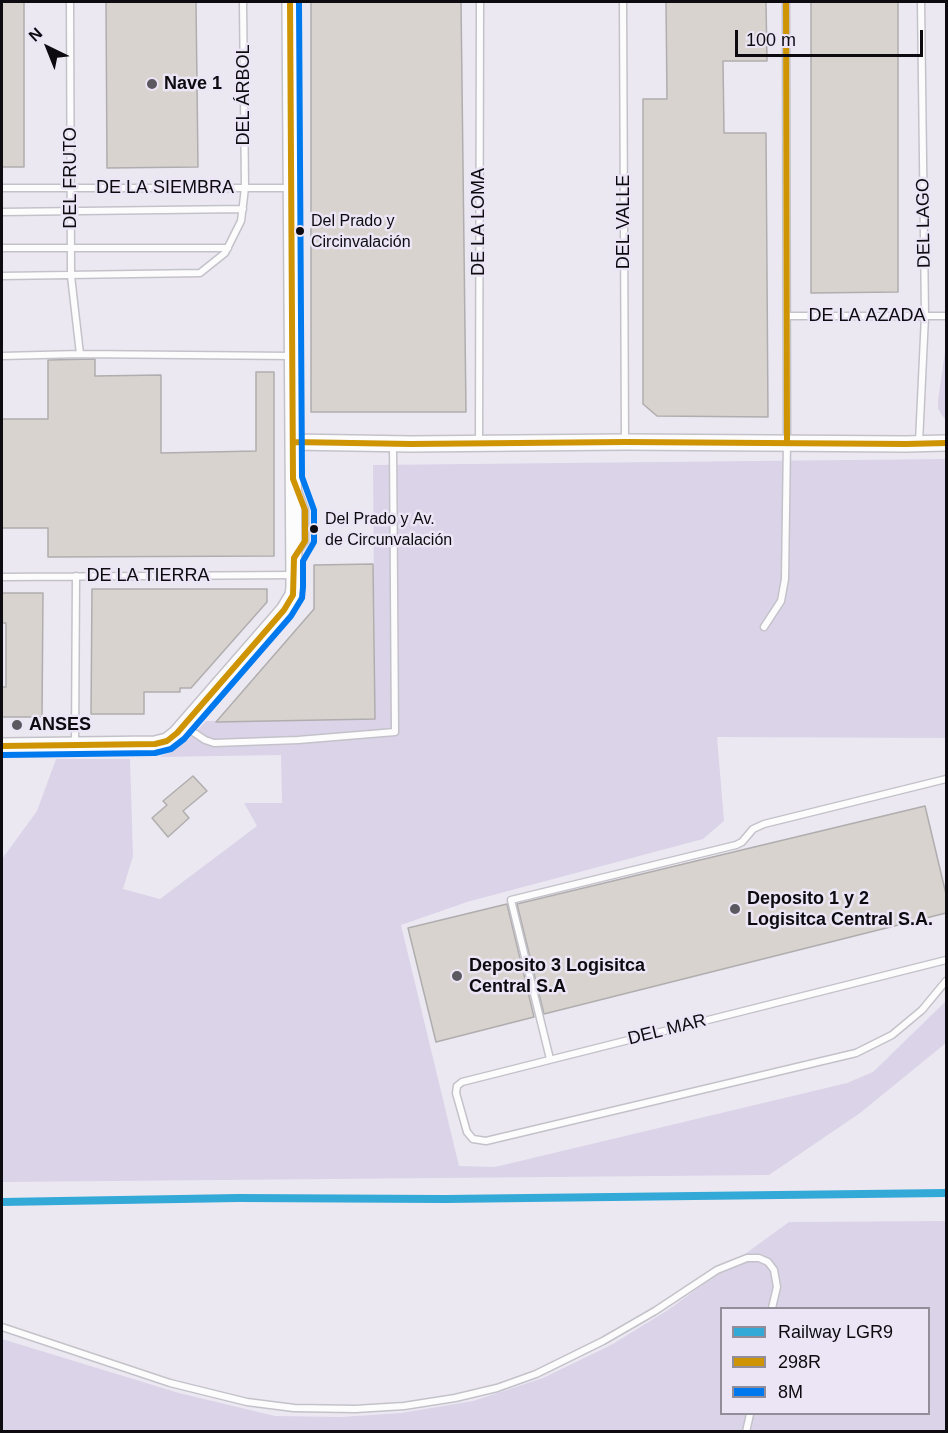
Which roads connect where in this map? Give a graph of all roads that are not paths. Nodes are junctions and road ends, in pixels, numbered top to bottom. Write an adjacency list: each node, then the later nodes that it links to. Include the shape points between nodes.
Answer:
1 (69, 2): 9 (lane, DEL FRUTO)
2 (243, 2): 10 (lane, DEL ÁRBOL)
3 (290, 2): 11 (street)
4 (480, 2): 29 (lane, DE LA LOMA)
5 (623, 2): 27 (lane, DEL VALLE)
6 (786, 2): 20 (lane)
7 (921, 2): 21 (lane, DEL LAGO)
8 (2, 188): 9 (lane, DE LA SIEMBRA)
9 (71, 188): 10 (lane, DE LA SIEMBRA); 14 (lane, DEL FRUTO)
10 (245, 188): 11 (lane, DE LA SIEMBRA); 12 (lane, DEL ÁRBOL)
11 (292, 188): 25 (street)
12 (243, 209): 14 (lane); 16 (lane, DEL ÁRBOL)
13 (2, 212): 14 (lane)
14 (71, 212): 17 (lane, DEL FRUTO)
15 (2, 248): 17 (lane)
16 (228, 248): 17 (lane); 19 (lane, via 200,273)
17 (71, 249): 19 (lane, DEL FRUTO)
18 (2, 276): 19 (lane)
19 (71, 276): 23 (lane, DEL FRUTO)
20 (787, 316): 21 (lane, DE LA AZADA); 28 (lane)
21 (925, 316): 22 (lane, DE LA AZADA); 32 (lane, DEL LAGO)
22 (946, 316)
23 (80, 354): 24 (lane); 25 (lane)
24 (2, 356)
25 (292, 356): 26 (street)
26 (293, 442): 31 (street); 33 (street)
27 (625, 442): 28 (street); 29 (street)
28 (787, 442): 32 (street); 36 (lane, via 785,579 781,601)
29 (479, 443): 31 (street)
30 (946, 443): 32 (street)
31 (393, 444): 37 (lane, via 395,732 214,743)
32 (919, 444)
33 (294, 575): 34 (lane, DE LA TIERRA); 37 (street, via 293,595 284,610)
34 (76, 576): 35 (lane, DE LA TIERRA); 38 (lane)
35 (2, 577)
36 (764, 627)
37 (183, 726): 38 (street, via 166,741 155,744)
38 (75, 745): 39 (street)
39 (2, 746)
40 (946, 779): 43 (lane, via 764,824 736,845 511,900)
41 (946, 960): 43 (lane, DEL MAR)
42 (946, 981): 43 (lane, DEL MAR, via 922,1010 892,1035 856,1053 486,1141 473,1139 467,1132 457,1086)
43 (550, 1059)
44 (772, 1307): 45 (lane, via 777,1287 774,1269 768,1262 747,1257 717,1270 655,1311 536,1374 455,1398 355,1409 294,1408 236,1399 170,1383)
45 (2, 1327)
46 (750, 1415): 47 (lane)
47 (746, 1431)

